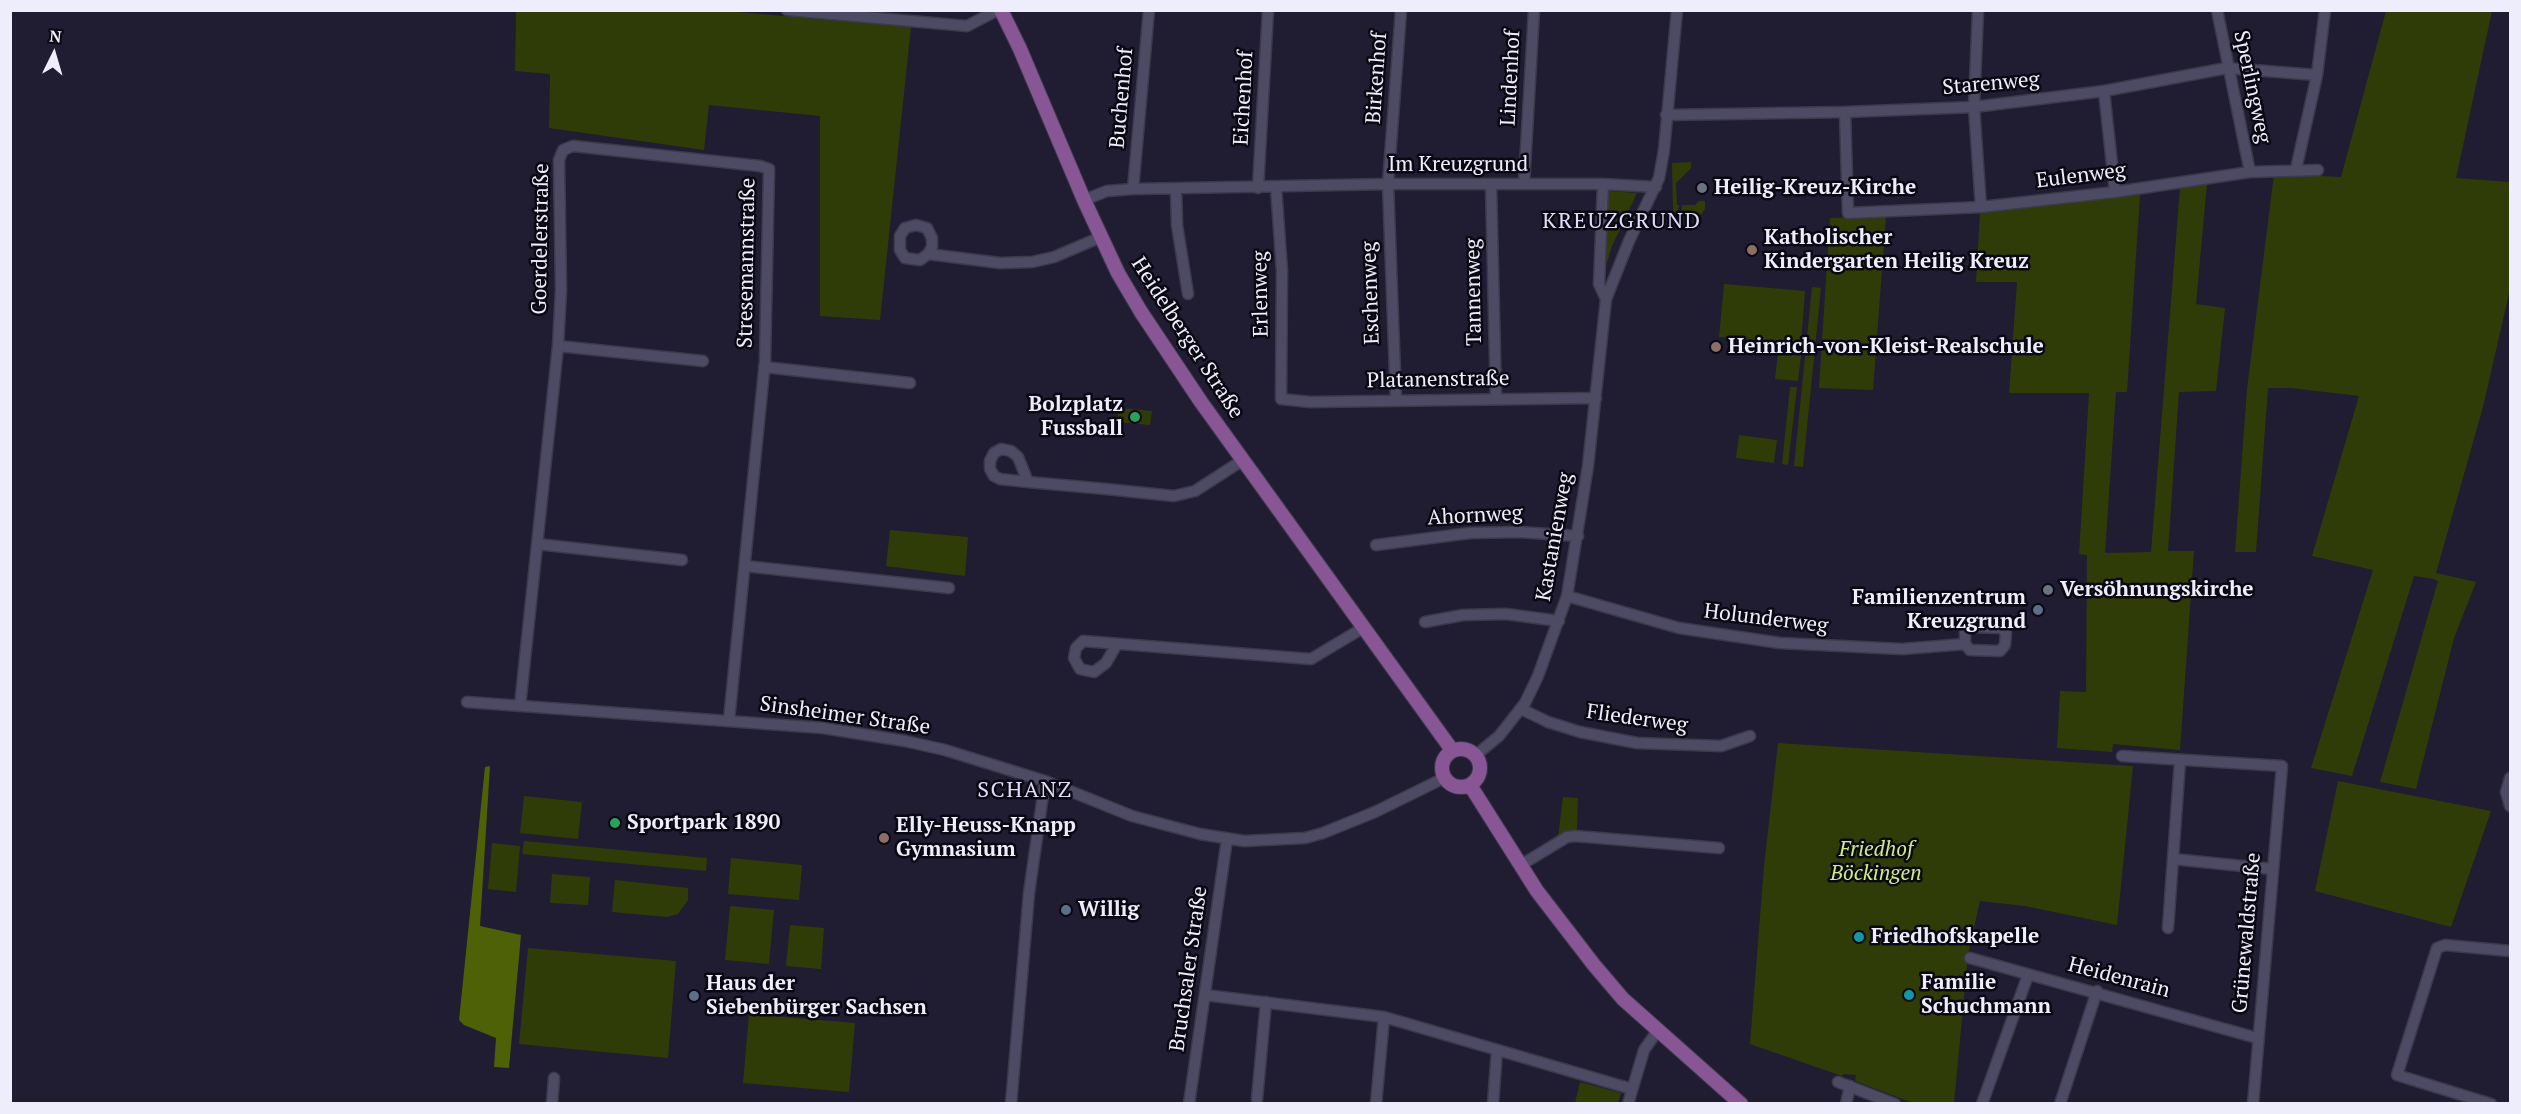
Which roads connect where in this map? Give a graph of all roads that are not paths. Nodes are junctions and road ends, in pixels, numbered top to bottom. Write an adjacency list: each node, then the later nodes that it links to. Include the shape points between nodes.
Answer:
1 (787, 10): 2 (street, via 968,26)
2 (999, 10): 31 (main road, Heidelberger Straße, via 1020,49)
3 (1149, 10): 28 (street, Buchenhof)
4 (1268, 10): 27 (street, Eichenhof)
5 (1401, 10): 21 (street, Birkenhof)
6 (1534, 10): 23 (street, Lindenhof)
7 (1677, 10): 16 (street)
8 (1978, 10): 14 (street)
9 (2217, 10): 11 (street, Sperlingweg)
10 (2325, 10): 12 (street)
11 (2228, 68): 12 (street, Starenweg); 13 (street, Starenweg); 20 (street, Sperlingweg)
12 (2317, 75): 18 (street)
13 (2104, 91): 14 (street, Starenweg); 30 (street)
14 (1974, 106): 15 (street, Starenweg); 32 (street)
15 (1845, 112): 16 (street, Starenweg); 32 (street, Eulenweg, via 1848,213)
16 (1666, 115): 26 (street)
17 (579, 147): 37 (street, Goerdelerstraße, via 563,150 559,160); 39 (street, Stresemannstraße, via 769,169)
18 (2296, 169): 19 (street, Eulenweg); 20 (street, Eulenweg)
19 (2318, 170)
20 (2250, 172): 30 (street, Eulenweg)
21 (1388, 184): 22 (street, Im Kreuzgrund); 25 (street, Im Kreuzgrund); 44 (street, Eschenweg)
22 (1491, 184): 23 (street, Im Kreuzgrund); 43 (street, Tannenweg)
23 (1524, 184): 24 (street, Im Kreuzgrund)
24 (1603, 184): 26 (street, Im Kreuzgrund); 36 (street, Kastanienweg, via 1599,284)
25 (1276, 187): 27 (street, Im Kreuzgrund); 42 (street, Erlenweg, via 1282,271)
26 (1656, 187): 36 (street, Kastanienweg)
27 (1258, 188): 29 (street, Im Kreuzgrund)
28 (1133, 189): 29 (street, Im Kreuzgrund); 31 (street, Im Kreuzgrund, via 1107,191)
29 (1176, 189): 35 (street, via 1177,225)
30 (2115, 192): 32 (street, Eulenweg)
31 (1083, 200): 33 (main road, Heidelberger Straße)
32 (1981, 207)
33 (1101, 237): 34 (street, via 1032,262 1008,264); 45 (main road, Heidelberger Straße, via 1159,341)
34 (928, 254)
35 (1188, 294)
36 (1606, 299): 41 (street, Kastanienweg)
37 (558, 346): 38 (street, Goerdelerstraße); 48 (street, Goerdelerstraße)
38 (703, 361)
39 (764, 367): 40 (street, Stresemannstraße); 51 (street, Stresemannstraße)
40 (910, 383)
41 (1596, 398): 43 (street, Platanenstraße); 47 (street, Kastanienweg)
42 (1281, 399): 44 (street, Platanenstraße)
43 (1496, 399): 44 (street, Platanenstraße)
44 (1396, 401)
45 (1243, 460): 46 (street, via 1195,490 1174,496); 56 (main road, Heidelberger Straße)
46 (1028, 482)
47 (1578, 536): 49 (street, Ahornweg, via 1470,533); 53 (street, Kastanienweg)
48 (537, 544): 50 (street); 60 (street, Goerdelerstraße)
49 (1376, 545)
50 (682, 560)
51 (745, 566): 52 (street); 62 (street, Stresemannstraße)
52 (950, 588)
53 (1567, 596): 54 (street, Kastanienweg); 58 (street, Holunderweg, via 1679,628 1780,644 1902,649)
54 (1559, 621): 55 (street, via 1506,614 1463,615); 61 (street, Kastanienweg)
55 (1425, 622)
56 (1364, 628): 57 (street, via 1311,659); 64 (main road, Heidelberger Straße)
57 (1117, 644)
58 (1965, 645)
59 (467, 702): 60 (street, Sinsheimer Straße)
60 (520, 706): 62 (street, Sinsheimer Straße)
61 (1521, 710): 63 (street, Fliederweg, via 1580,732 1637,744 1721,746); 65 (street, Kastanienweg)
62 (729, 720): 70 (street, Sinsheimer Straße, via 823,728 904,741)
63 (1750, 736)
64 (1452, 750): 65 (main road, via 1460,748); 68 (main road, via 1444,757)
65 (1476, 755): 71 (main road, via 1480,772)
66 (2122, 756): 67 (street)
67 (2180, 761): 75 (street); 77 (street, Grünewaldstraße, via 2282,766)
68 (1444, 778): 71 (main road, via 1461,788); 73 (street, Sinsheimer Straße, via 1323,833 1282,840)
69 (2511, 778): 72 (street, via 2506,792)
70 (1045, 781): 73 (street, Sinsheimer Straße, via 1115,811); 95 (street, via 1032,867)
71 (1470, 785): 76 (main road)
72 (2510, 806)
73 (1227, 839): 83 (street, Bruchsaler Straße)
74 (1719, 848): 76 (street, via 1575,836)
75 (2173, 859): 77 (street); 78 (street)
76 (1521, 865): 86 (main road, via 1594,965 1623,999)
77 (2272, 868): 87 (street, Grünewaldstraße)
78 (2168, 928)
79 (2511, 951): 106 (street, via 2445,945 2437,948 2397,1076)
80 (1970, 957): 81 (street, Heidenrain)
81 (2028, 975): 82 (street, Heidenrain); 103 (street)
82 (2097, 992): 87 (street, Heidenrain); 104 (street)
83 (1205, 996): 84 (street); 96 (street, Bruchsaler Straße)
84 (1266, 1002): 85 (street); 93 (street)
85 (1384, 1017): 88 (street); 97 (street)
86 (1658, 1030): 92 (street, via 1644,1050); 100 (main road)
87 (2257, 1038): 105 (street, Grünewaldstraße)
88 (1497, 1050): 92 (street); 98 (street)
89 (554, 1078): 94 (street)
90 (1838, 1082): 91 (street)
91 (1850, 1086): 101 (street); 102 (street)
92 (1632, 1089): 99 (street)
93 (1257, 1099)
94 (552, 1104)
95 (1011, 1104)
96 (1189, 1104)
97 (1376, 1104)
98 (1493, 1104)
99 (1628, 1104)
100 (1741, 1104)
101 (1846, 1104)
102 (1895, 1104)
103 (1982, 1104)
104 (2060, 1104)
105 (2253, 1104)
106 (2491, 1104)

